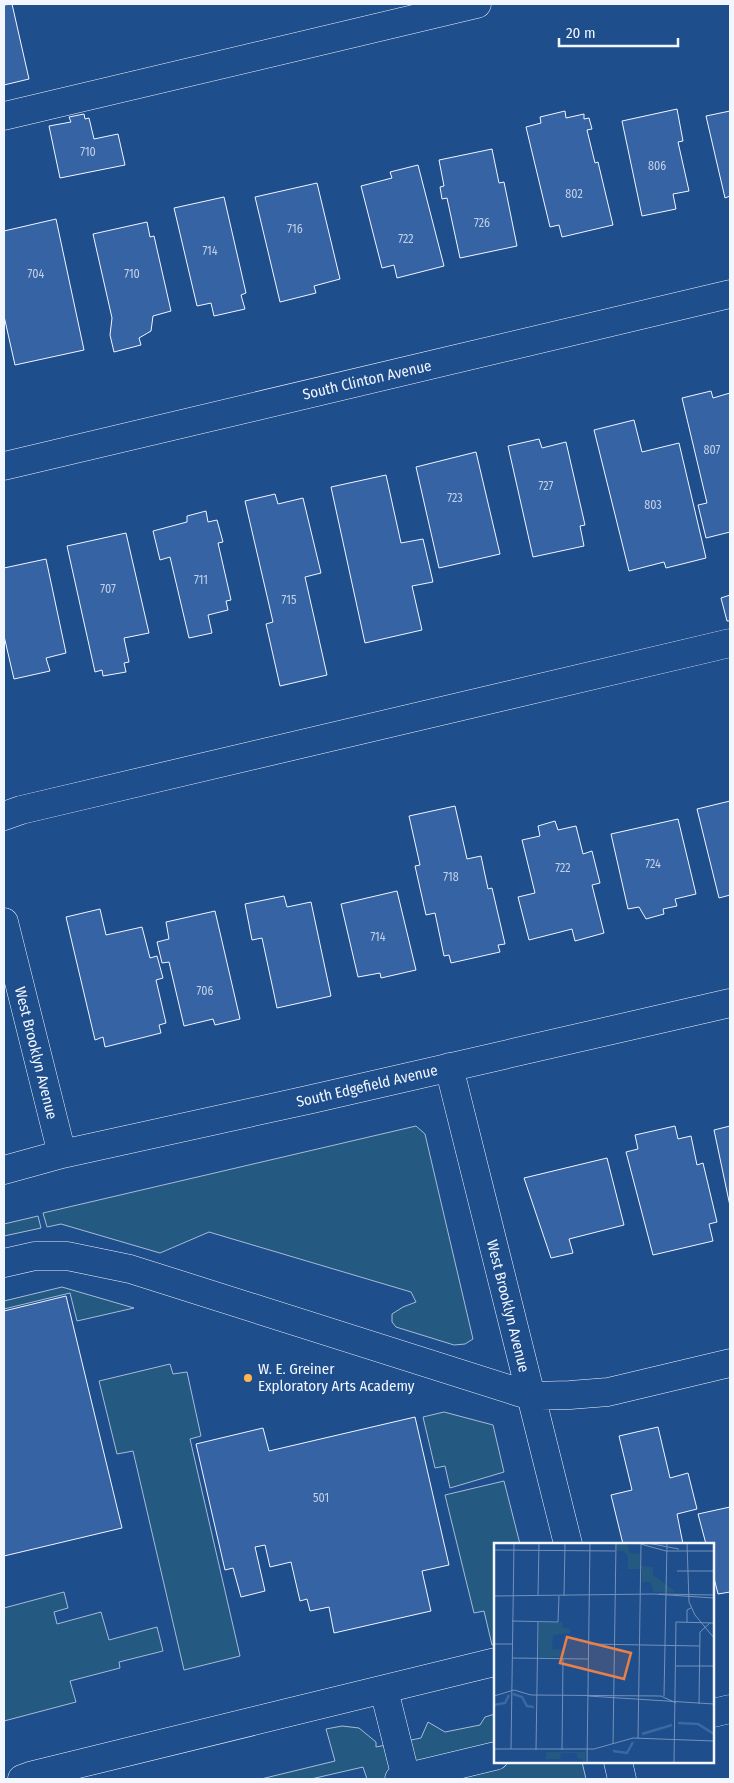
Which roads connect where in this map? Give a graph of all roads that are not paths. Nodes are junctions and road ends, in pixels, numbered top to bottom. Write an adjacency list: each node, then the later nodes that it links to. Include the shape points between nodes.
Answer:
1 (477, 4): 2 (street)
2 (4, 116)
3 (730, 294): 4 (street, South Clinton Avenue)
4 (4, 466)
5 (730, 643): 6 (street)
6 (4, 816)
7 (4, 922): 10 (street, West Brooklyn Avenue)
8 (730, 1003): 9 (street, South Edgefield Avenue)
9 (450, 1067): 10 (street, South Edgefield Avenue); 14 (street, West Brooklyn Avenue)
10 (62, 1154): 11 (street, South Edgefield Avenue)
11 (4, 1170)
12 (4, 1263): 14 (street, via 35,1256 67,1256 130,1269)
13 (730, 1363): 14 (street, via 608,1392)
14 (531, 1396): 15 (street, West Brooklyn Avenue)
15 (568, 1543)
16 (494, 1662): 17 (street)
17 (384, 1690): 22 (street); 23 (street)
18 (730, 1709): 19 (street)
19 (714, 1713)
20 (494, 1761): 22 (street)
21 (618, 1763): 24 (street)
22 (402, 1778)
23 (22, 1779)
24 (622, 1779)

